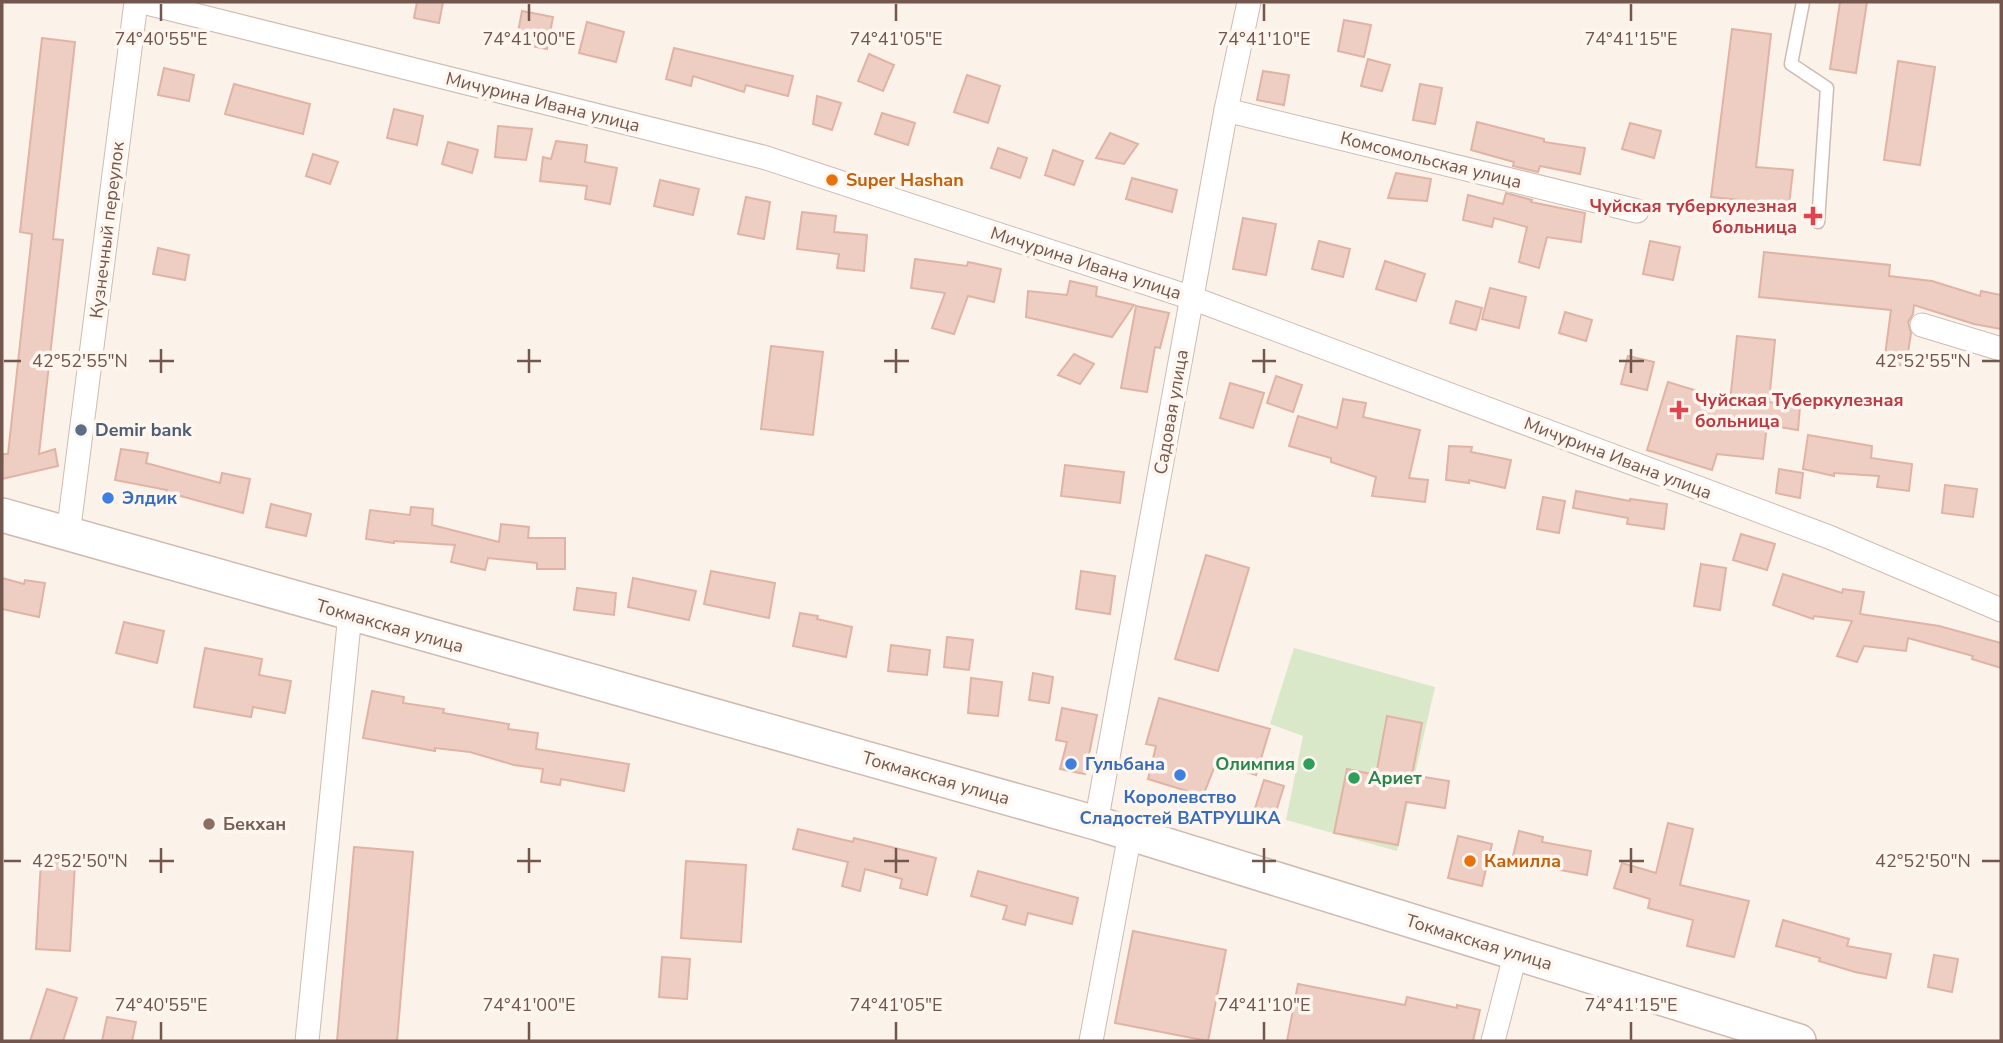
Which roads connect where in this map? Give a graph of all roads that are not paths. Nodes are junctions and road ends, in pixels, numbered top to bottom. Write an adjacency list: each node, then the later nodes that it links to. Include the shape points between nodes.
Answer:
1 (136, 2): 12 (street, Кузнечный переулок)
2 (143, 2): 8 (street, Мичурина Ивана улица, via 762,157)
3 (1248, 2): 5 (street, Садовая улица)
4 (1802, 2): 7 (lane, via 1791,64 1827,88)
5 (1226, 110): 6 (street, Комсомольская улица); 8 (street, Садовая улица)
6 (1637, 211)
7 (1818, 222)
8 (1192, 298): 13 (street, Мичурина Ивана улица, via 1829,537); 15 (street, Садовая улица)
9 (1922, 325): 10 (street)
10 (2001, 349)
11 (2, 515): 12 (main road, Токмакская улица)
12 (68, 535): 14 (main road, Токмакская улица)
13 (2001, 610)
14 (350, 614): 15 (main road, Токмакская улица); 18 (street)
15 (1096, 823): 16 (main road, Токмакская улица)
16 (1130, 834): 17 (main road, Токмакская улица); 19 (street)
17 (1516, 952): 20 (street); 21 (main road, Токмакская улица)
18 (307, 1041)
19 (1091, 1041)
20 (1493, 1041)
21 (1799, 1041)

